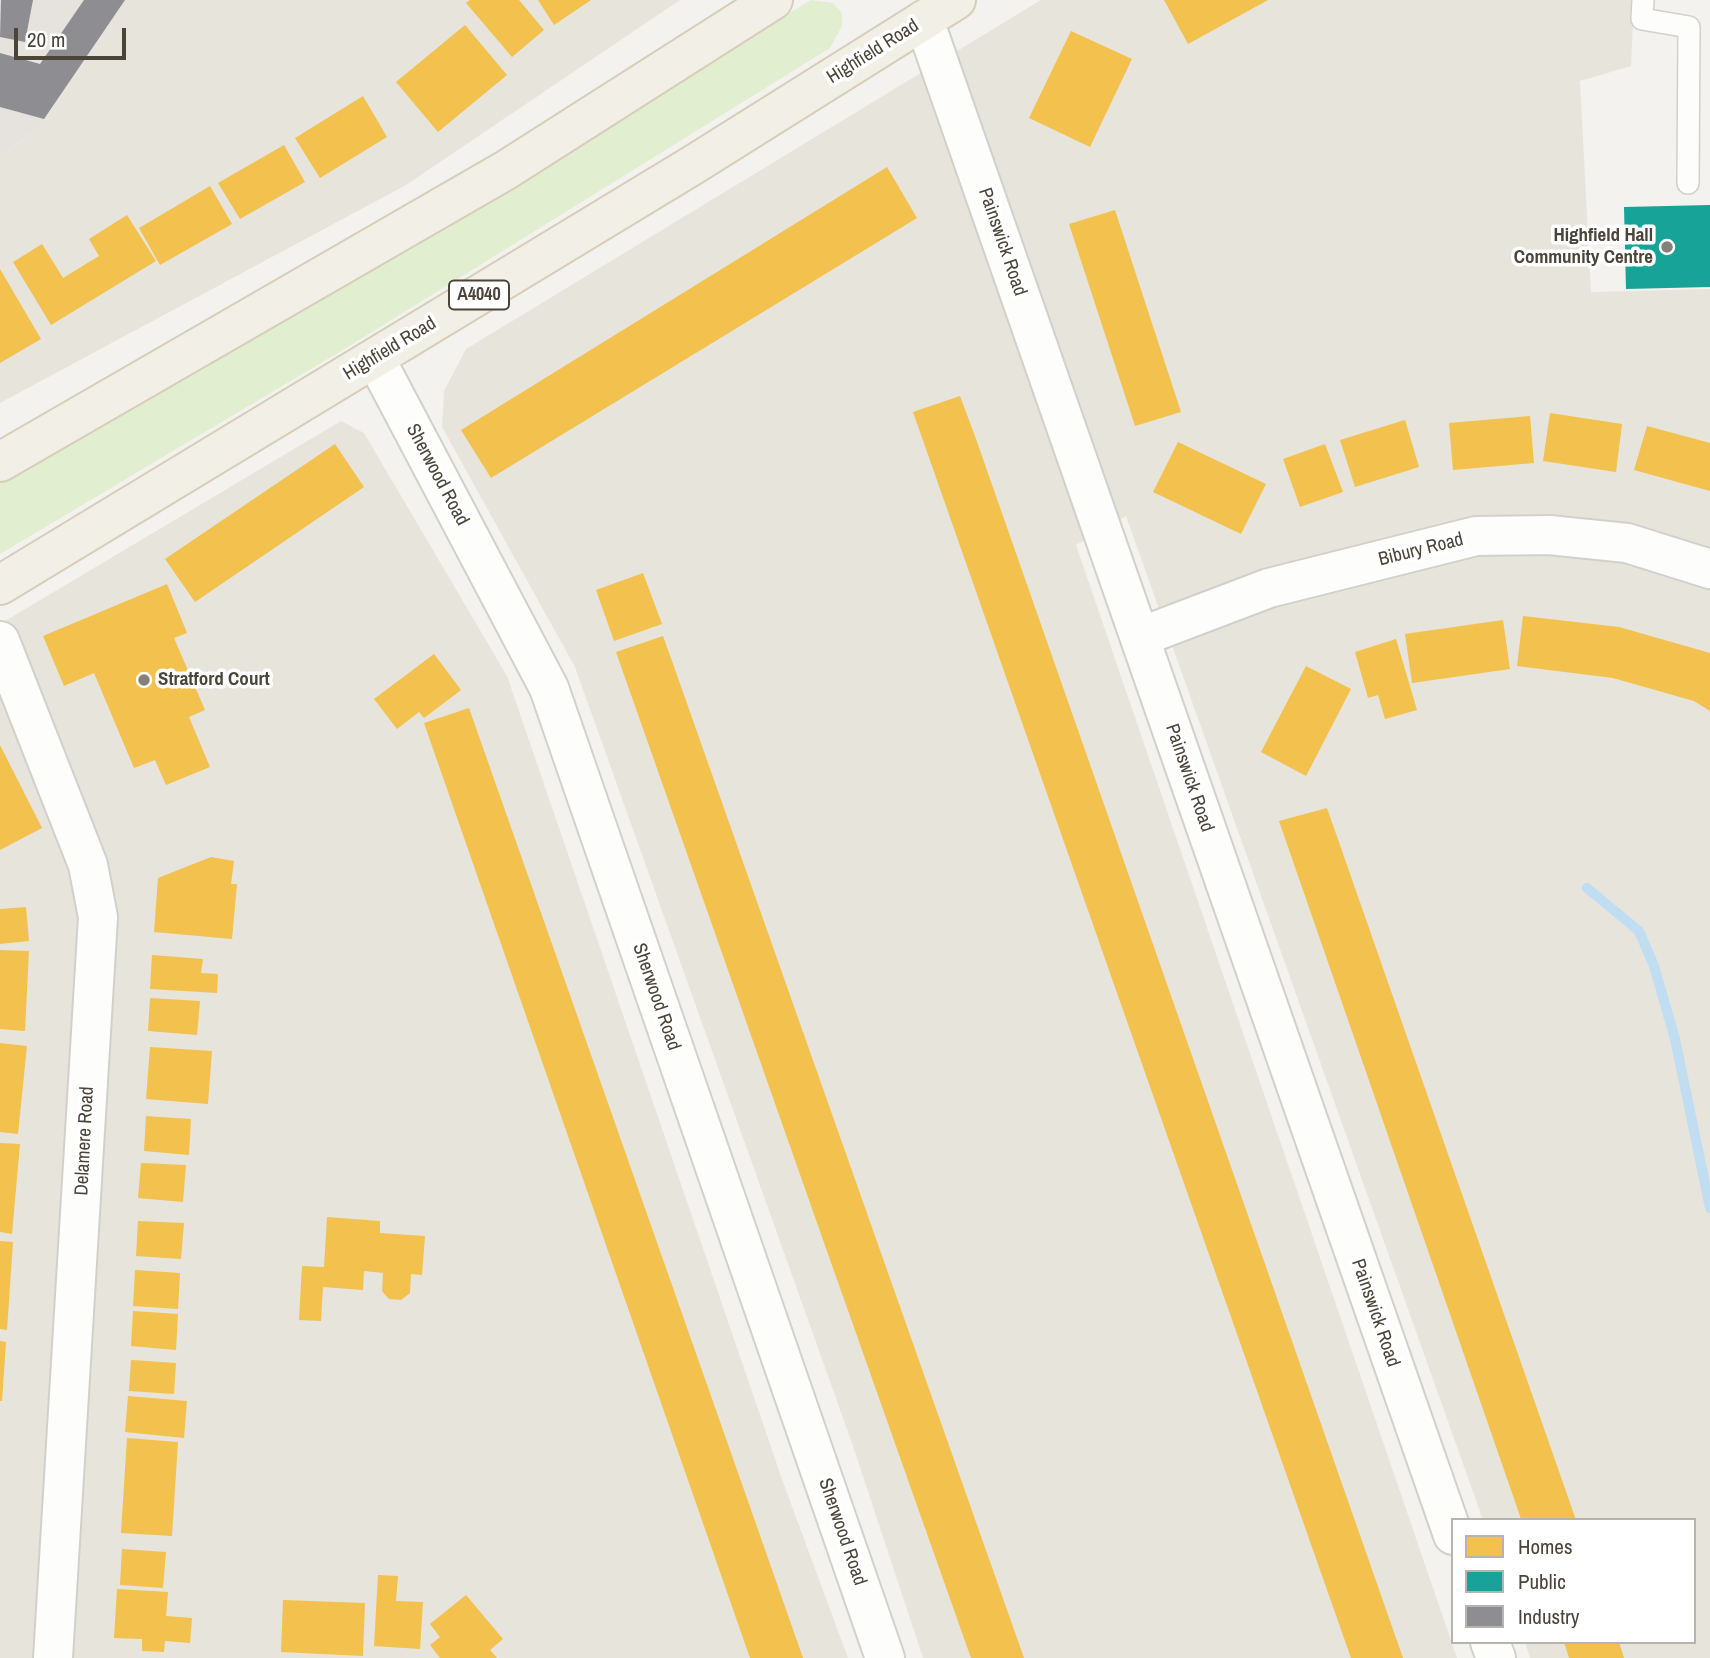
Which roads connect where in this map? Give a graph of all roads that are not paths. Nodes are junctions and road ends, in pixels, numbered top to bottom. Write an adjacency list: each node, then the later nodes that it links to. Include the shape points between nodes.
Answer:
1 (773, 0): 7 (main road, via 506,170)
2 (956, 0): 4 (main road, Highfield Road / A4040)
3 (1643, 0): 5 (lane, via 1642,19 1689,27)
4 (917, 10): 6 (main road, Highfield Road / A4040); 10 (street, Painswick Road)
5 (1688, 183)
6 (375, 358): 9 (main road, Highfield Road / A4040); 14 (street, Sherwood Road, via 549,688)
7 (0, 461)
8 (1710, 569): 10 (street, Bibury Road, via 1627,543 1549,535 1476,536 1269,588)
9 (0, 585)
10 (1140, 637): 12 (street, Painswick Road)
11 (0, 641): 13 (street, Delamere Road, via 88,865 98,917)
12 (1451, 1529)
13 (53, 1658)
14 (885, 1658)

